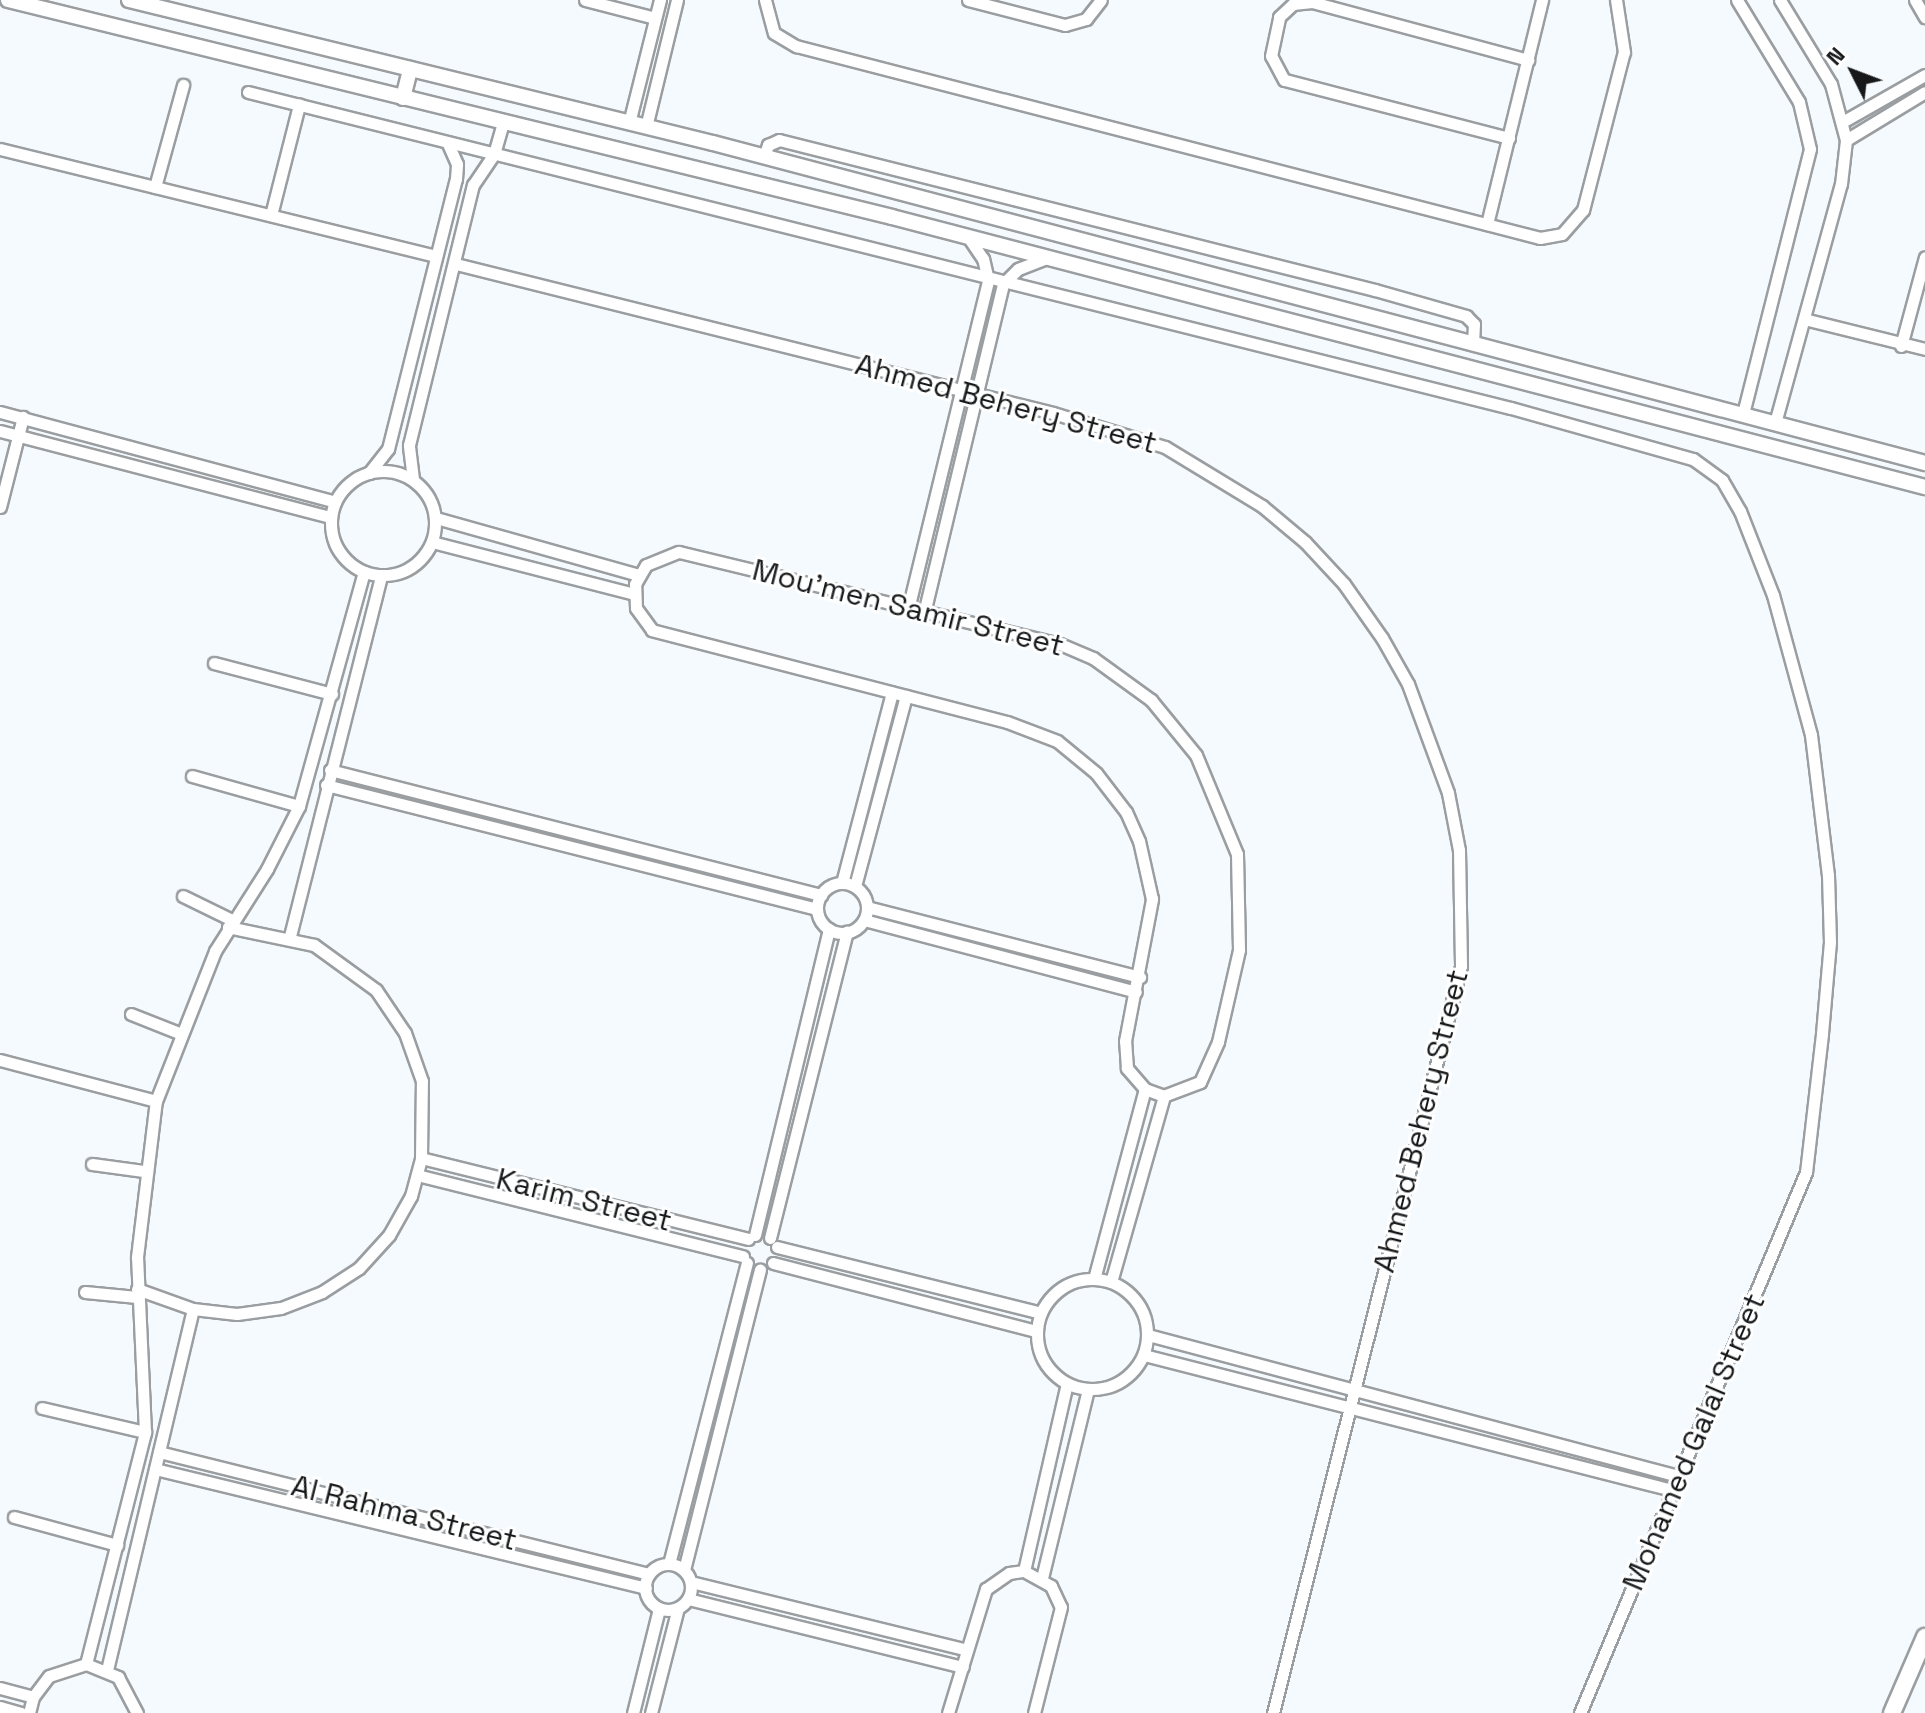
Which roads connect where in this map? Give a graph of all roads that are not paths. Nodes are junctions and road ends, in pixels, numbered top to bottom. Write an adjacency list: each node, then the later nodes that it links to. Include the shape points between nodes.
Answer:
1 (8, 0): 22 (street)
2 (129, 0): 17 (street)
3 (585, 0): 15 (street)
4 (660, 0): 15 (street)
5 (677, 0): 27 (street)
6 (765, 0): 38 (street, via 774,33 796,46)
7 (968, 0): 8 (street, via 1065,25 1086,19)
8 (1101, 0)
9 (1542, 0): 16 (street)
10 (1616, 0): 38 (street, via 1624,52 1578,220 1562,234 1540,238)
11 (1737, 0): 57 (street, via 1799,102 1810,149)
12 (1780, 0): 24 (street, via 1831,84)
13 (1915, 0): 14 (street)
14 (1925, 17)
15 (655, 18): 26 (street)
16 (1528, 60): 28 (street); 28 (street, via 1312,2 1293,4 1279,17 1271,56 1284,80)
17 (410, 69): 22 (street); 26 (street)
18 (1925, 75): 24 (street)
19 (183, 85): 34 (street)
20 (248, 92): 23 (street, Mohamed Galal Street)
21 (1925, 92): 29 (street)
22 (403, 98): 25 (street)
23 (299, 105): 30 (street, Mohamed Galal Street); 36 (street)
24 (1844, 121): 29 (street)
25 (503, 122): 32 (street); 37 (street)
26 (629, 123): 27 (street)
27 (646, 127): 33 (street)
28 (1509, 138): 38 (street)
29 (1846, 140): 47 (street, via 1841,184)
30 (447, 142): 32 (street, Mohamed Galal Street); 40 (street, via 457,172)
31 (0, 149): 34 (street)
32 (494, 154): 43 (street, via 476,176); 44 (street, Mohamed Galal Street)
33 (764, 157): 35 (street); 49 (street, via 768,145 779,140 1375,290 1466,316 1474,324)
34 (155, 187): 36 (street)
35 (898, 191): 37 (street); 46 (street)
36 (271, 215): 40 (street)
37 (892, 217): 39 (street)
38 (1487, 224)
39 (968, 237): 41 (street); 44 (street, via 983,259)
40 (436, 256): 63 (street, via 388,449)
41 (1048, 257): 45 (street, via 1018,269); 48 (street)
42 (1925, 257): 50 (street)
43 (456, 264): 53 (street, Ahmed Behery Street); 64 (street, via 409,445)
44 (988, 280): 45 (street, Mohamed Galal Street); 53 (street)
45 (1003, 284): 54 (street); 132 (street, Mohamed Galal Street, via 1693,459 1722,480 1740,511 1798,680 1822,807 1830,942 1806,1172)
46 (1347, 308): 48 (street); 49 (street)
47 (1804, 319): 50 (street); 59 (street)
48 (1341, 334): 55 (street)
49 (1473, 341): 52 (street)
50 (1901, 346): 51 (street)
51 (1925, 349)
52 (1611, 379): 55 (street); 57 (street)
53 (961, 390): 54 (street, Ahmed Behery Street); 75 (street)
54 (976, 394): 76 (street); 126 (street, Ahmed Behery Street, via 1145,439 1209,471 1262,506 1344,584 1382,638 1427,730 1456,823 1461,966)
55 (1605, 402): 65 (street)
56 (0, 412): 58 (street)
57 (1743, 414): 59 (street)
58 (23, 417): 61 (street); 66 (street)
59 (1775, 423): 62 (street)
60 (0, 431): 61 (street)
61 (18, 435): 67 (street); 68 (street)
62 (1925, 463)
63 (369, 473): 64 (street, via 392,471); 66 (street, via 349,484)
64 (413, 479): 69 (street, via 429,496)
65 (1925, 487)
66 (335, 502): 68 (street)
67 (0, 507)
68 (331, 517): 71 (street, via 342,556)
69 (436, 518): 70 (street); 72 (street)
70 (432, 542): 73 (street, via 412,567); 74 (street)
71 (364, 572): 73 (street); 79 (street)
72 (639, 575): 74 (street); 75 (street, Mou'men Samir Street, via 656,558 679,552)
73 (381, 576): 81 (street)
74 (634, 594): 78 (street, via 642,620 665,635)
75 (909, 605): 76 (street, Mou'men Samir Street)
76 (925, 609): 102 (street, Mou'men Samir Street, via 1060,644 1093,658 1151,700 1176,728 1217,797 1237,854 1239,950 1209,1072 1190,1090)
77 (214, 663): 79 (street)
78 (892, 692): 80 (street); 85 (street)
79 (332, 694): 84 (street)
80 (906, 696): 86 (street); 96 (street, via 1057,741 1112,792 1139,841 1149,877 1152,899)
81 (330, 770): 83 (street); 87 (street)
82 (192, 776): 84 (street)
83 (326, 785): 90 (street); 95 (street)
84 (299, 806): 92 (street, via 267,869)
85 (842, 883): 86 (street); 87 (street)
86 (855, 886): 89 (street)
87 (821, 895): 90 (street)
88 (183, 896): 92 (street)
89 (867, 907): 91 (street); 96 (street)
90 (817, 909): 93 (street)
91 (864, 920): 94 (street); 97 (street)
92 (230, 923): 95 (street); 99 (street)
93 (829, 929): 94 (street); 110 (street)
94 (847, 932): 111 (street)
95 (290, 936): 104 (street, via 337,957 392,1010 422,1081)
96 (1140, 977): 97 (street)
97 (1136, 992): 101 (street, via 1124,1055 1134,1080)
98 (131, 1014): 99 (street)
99 (179, 1033): 103 (street)
100 (0, 1060): 103 (street)
101 (1145, 1089): 102 (street); 115 (street)
102 (1164, 1096): 116 (street)
103 (156, 1101): 106 (street)
104 (421, 1158): 107 (street); 108 (street, Karim Street)
105 (92, 1164): 106 (street)
106 (144, 1171): 118 (street)
107 (417, 1175): 109 (street, Karim Street); 119 (street, via 389,1235 359,1268 332,1287 259,1312)
108 (509, 1182): 109 (street); 110 (street, Karim Street)
109 (505, 1199): 112 (street, Karim Street)
110 (752, 1237): 111 (street, Karim Street); 112 (street)
111 (774, 1242): 113 (street); 120 (street, Karim Street)
112 (745, 1259): 114 (street, Karim Street); 136 (street)
113 (773, 1263): 114 (street); 121 (street)
114 (760, 1269): 137 (street)
115 (1094, 1279): 116 (street); 120 (street, via 1062,1288)
116 (1111, 1282): 122 (street, via 1138,1303)
117 (85, 1292): 118 (street)
118 (137, 1293): 119 (street); 129 (street)
119 (193, 1309): 130 (street)
120 (1041, 1313): 121 (street)
121 (1036, 1331): 124 (street, via 1044,1362)
122 (1148, 1335): 123 (street); 126 (street)
123 (1144, 1355): 125 (street, via 1127,1378); 128 (street)
124 (1067, 1384): 125 (street); 138 (street)
125 (1088, 1390): 140 (street)
126 (1354, 1393): 128 (street, Ahmed Behery Street); 132 (street)
127 (42, 1408): 129 (street)
128 (1350, 1409): 133 (street); 161 (street, Ahmed Behery Street)
129 (145, 1432): 135 (street)
130 (159, 1452): 131 (street); 139 (street, Al Rahma Street)
131 (155, 1469): 142 (street, Al Rahma Street); 150 (street)
132 (1678, 1476): 133 (street, Mohamed Galal Street)
133 (1672, 1490): 162 (street, Mohamed Galal Street)
134 (14, 1517): 135 (street)
135 (117, 1545): 148 (street)
136 (669, 1564): 137 (street); 139 (street)
137 (684, 1570): 141 (street)
138 (1024, 1571): 140 (street); 147 (street, via 996,1579 986,1589)
139 (649, 1574): 142 (street)
140 (1042, 1578): 160 (street, via 1057,1596 1061,1620)
141 (691, 1582): 143 (street); 147 (street)
142 (646, 1588): 145 (street)
143 (688, 1599): 144 (street); 149 (street)
144 (678, 1608): 145 (street); 158 (street)
145 (659, 1609): 157 (street)
146 (1925, 1637): 163 (main road)
147 (967, 1650): 149 (street)
148 (86, 1664): 150 (street); 152 (street, via 60,1669)
149 (963, 1667): 159 (street)
150 (107, 1670): 156 (street, via 127,1686)
151 (0, 1688): 152 (street)
152 (33, 1697): 155 (street)
153 (0, 1707): 154 (street)
154 (21, 1713)
155 (29, 1713)
156 (137, 1713)
157 (633, 1713)
158 (651, 1713)
159 (948, 1713)
160 (1034, 1713)
161 (1273, 1713)
162 (1580, 1713)
163 (1892, 1713)

